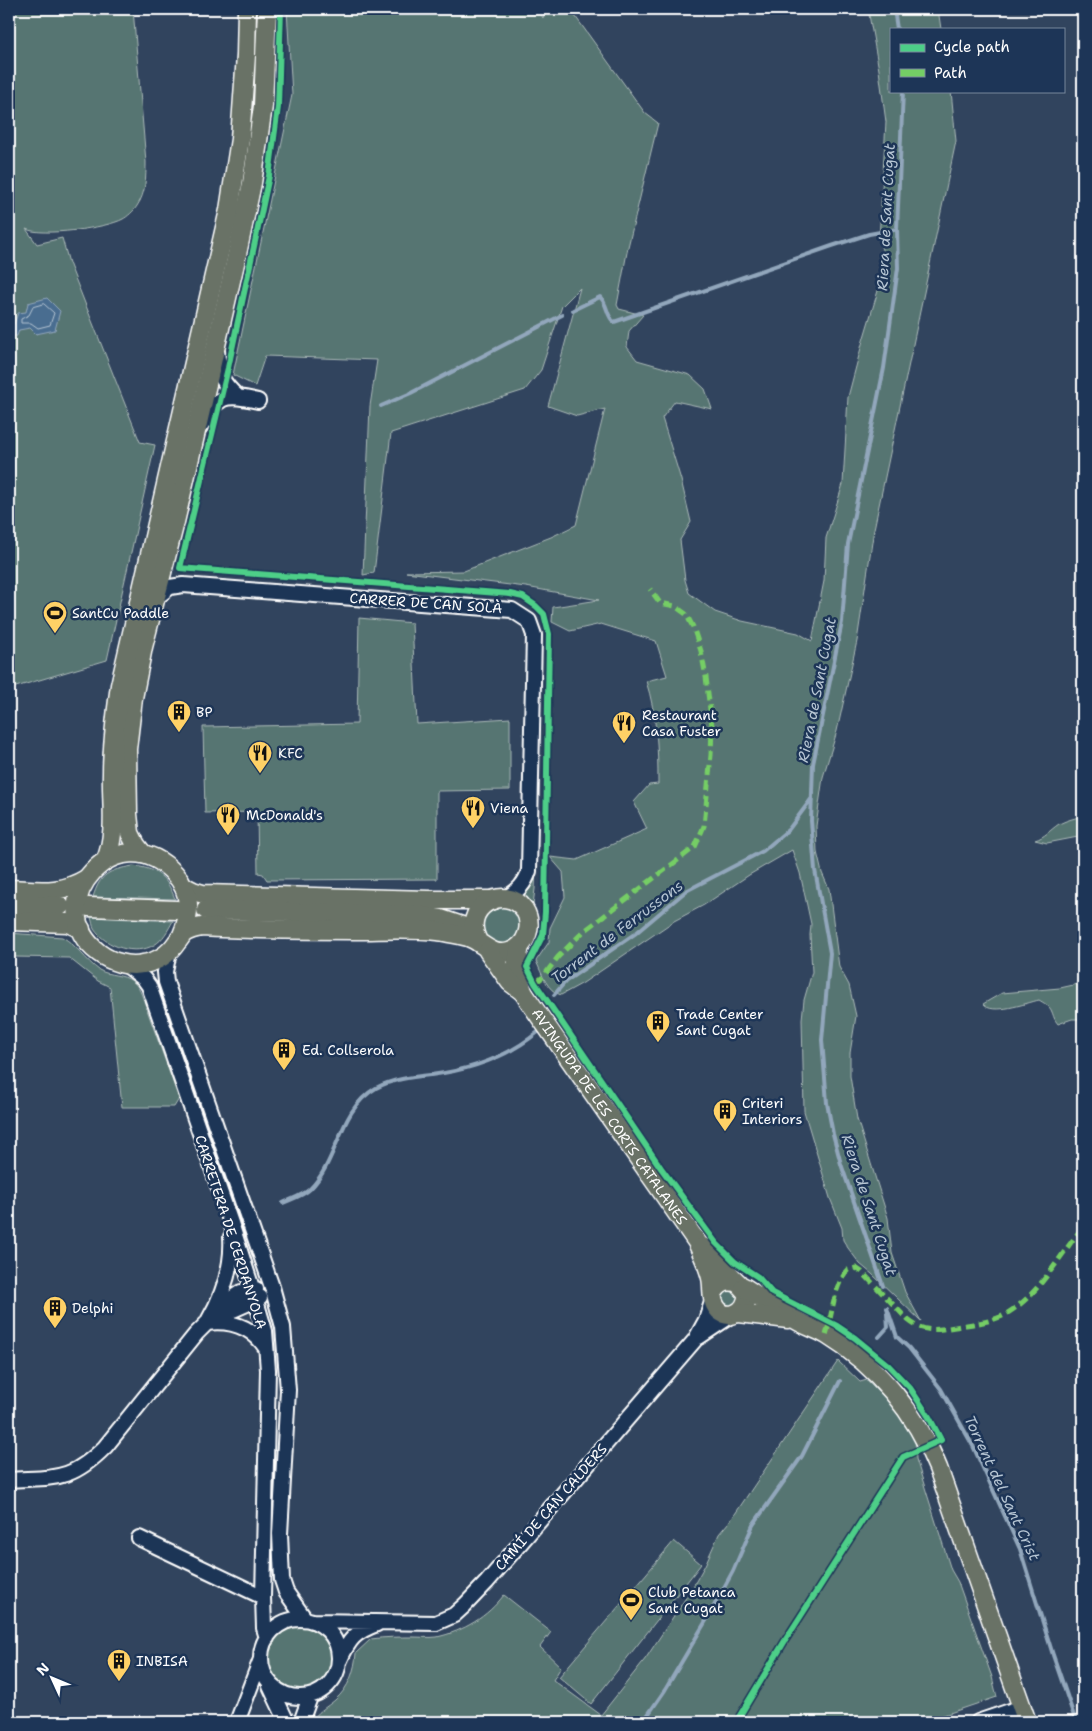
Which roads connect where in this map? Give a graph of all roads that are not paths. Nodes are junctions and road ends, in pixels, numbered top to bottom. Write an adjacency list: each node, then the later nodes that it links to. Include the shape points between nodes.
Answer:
1 (246, 9): 9 (main road, via 246,64 234,185 120,685 112,756 113,835)
2 (267, 9): 3 (main road, via 259,140 244,225)
3 (216, 346): 4 (street, via 222,380); 6 (main road)
4 (237, 396): 5 (street); 6 (street, via 215,404)
5 (258, 401)
6 (196, 434): 7 (main road)
7 (156, 598): 8 (main road, via 137,672 127,749 129,828); 13 (street, CARRER DE CAN SOLÀ, via 170,587 182,585 512,610 528,621 534,635 529,871 516,892)
8 (143, 854): 9 (main road, via 125,854); 11 (main road, via 164,863)
9 (106, 860): 10 (main road)
10 (86, 879): 12 (main road, via 58,891); 21 (main road, via 78,902)
11 (184, 886): 13 (main road, via 203,894); 22 (main road, via 188,915)
12 (9, 889)
13 (494, 901): 19 (main road); 23 (main road, via 475,916); 24 (main road, via 520,905 528,917 527,935)
14 (9, 905): 15 (main road)
15 (60, 906)
16 (88, 907): 17 (main road)
17 (177, 910)
18 (206, 910): 19 (main road)
19 (417, 915): 23 (main road, via 441,919)
20 (9, 921): 21 (main road, via 68,923)
21 (81, 929): 26 (main road, via 96,950 112,961)
22 (182, 935): 23 (main road, via 202,927 413,930 466,936); 25 (main road)
23 (480, 942): 24 (main road, via 504,953); 27 (main road, AVINGUDA DE LES CORTS CATALANES, via 510,982)
24 (520, 946): 27 (main road, AVINGUDA DE LES CORTS CATALANES, via 516,967)
25 (169, 952): 26 (main road, via 150,962); 28 (street, CARRETERA DE CERDANYOLA, via 166,982)
26 (125, 964): 29 (street, CARRETERA DE CERDANYOLA, via 149,986)
27 (526, 997): 30 (main road, AVINGUDA DE LES CORTS CATALANES)
28 (247, 1219): 32 (street, via 245,1229 258,1271 259,1282); 37 (street, CARRETERA DE CERDANYOLA, via 272,1287)
29 (231, 1223): 32 (street, CARRETERA DE CERDANYOLA); 36 (street, via 231,1262 223,1290)
30 (697, 1242): 31 (main road, AVINGUDA DE LES CORTS CATALANES); 33 (main road, AVINGUDA DE LES CORTS CATALANES, via 708,1267)
31 (741, 1285): 33 (main road, via 722,1282); 34 (main road, via 746,1304); 35 (main road, AVINGUDA DE LES CORTS CATALANES)
32 (254, 1294): 36 (street, via 251,1302 233,1310 227,1308); 37 (street, via 268,1302); 39 (street, CARRETERA DE CERDANYOLA, via 265,1331)
33 (714, 1296): 34 (main road, via 718,1310 723,1314); 38 (street, CAMÍ DE CAN CALDERS)
34 (735, 1314): 35 (main road, AVINGUDA DE LES CORTS CATALANES, via 775,1316); 38 (street, CAMÍ DE CAN CALDERS)
35 (797, 1321): 50 (main road, AVINGUDA DE LES CORTS CATALANES, via 826,1335 868,1366 896,1395 922,1432 938,1468)
36 (207, 1323): 39 (street, via 244,1326); 40 (street, via 90,1462 57,1478)
37 (284, 1338): 43 (street, CARRETERA DE CERDANYOLA, via 288,1390 280,1534 282,1580 286,1592)
38 (695, 1340): 44 (street, CAMÍ DE CAN CALDERS, via 454,1615 436,1623)
39 (266, 1349): 42 (street, CARRETERA DE CERDANYOLA)
40 (9, 1480)
41 (139, 1538): 42 (street)
42 (263, 1597): 45 (street, CARRETERA DE CERDANYOLA)
43 (309, 1620): 44 (street, CAMÍ DE CAN CALDERS); 45 (street, via 287,1621); 47 (street, via 323,1626 332,1636)
44 (382, 1622): 47 (street, CAMÍ DE CAN CALDERS, via 360,1630 346,1646)
45 (267, 1638): 46 (street)
46 (261, 1658): 48 (street); 51 (street)
47 (340, 1660): 49 (street, via 331,1683)
48 (267, 1680): 49 (street, via 286,1696); 52 (street)
49 (310, 1697): 53 (street)
50 (1025, 1715): 54 (street)
51 (238, 1722)
52 (286, 1722)
53 (301, 1722)
54 (978, 1722)

